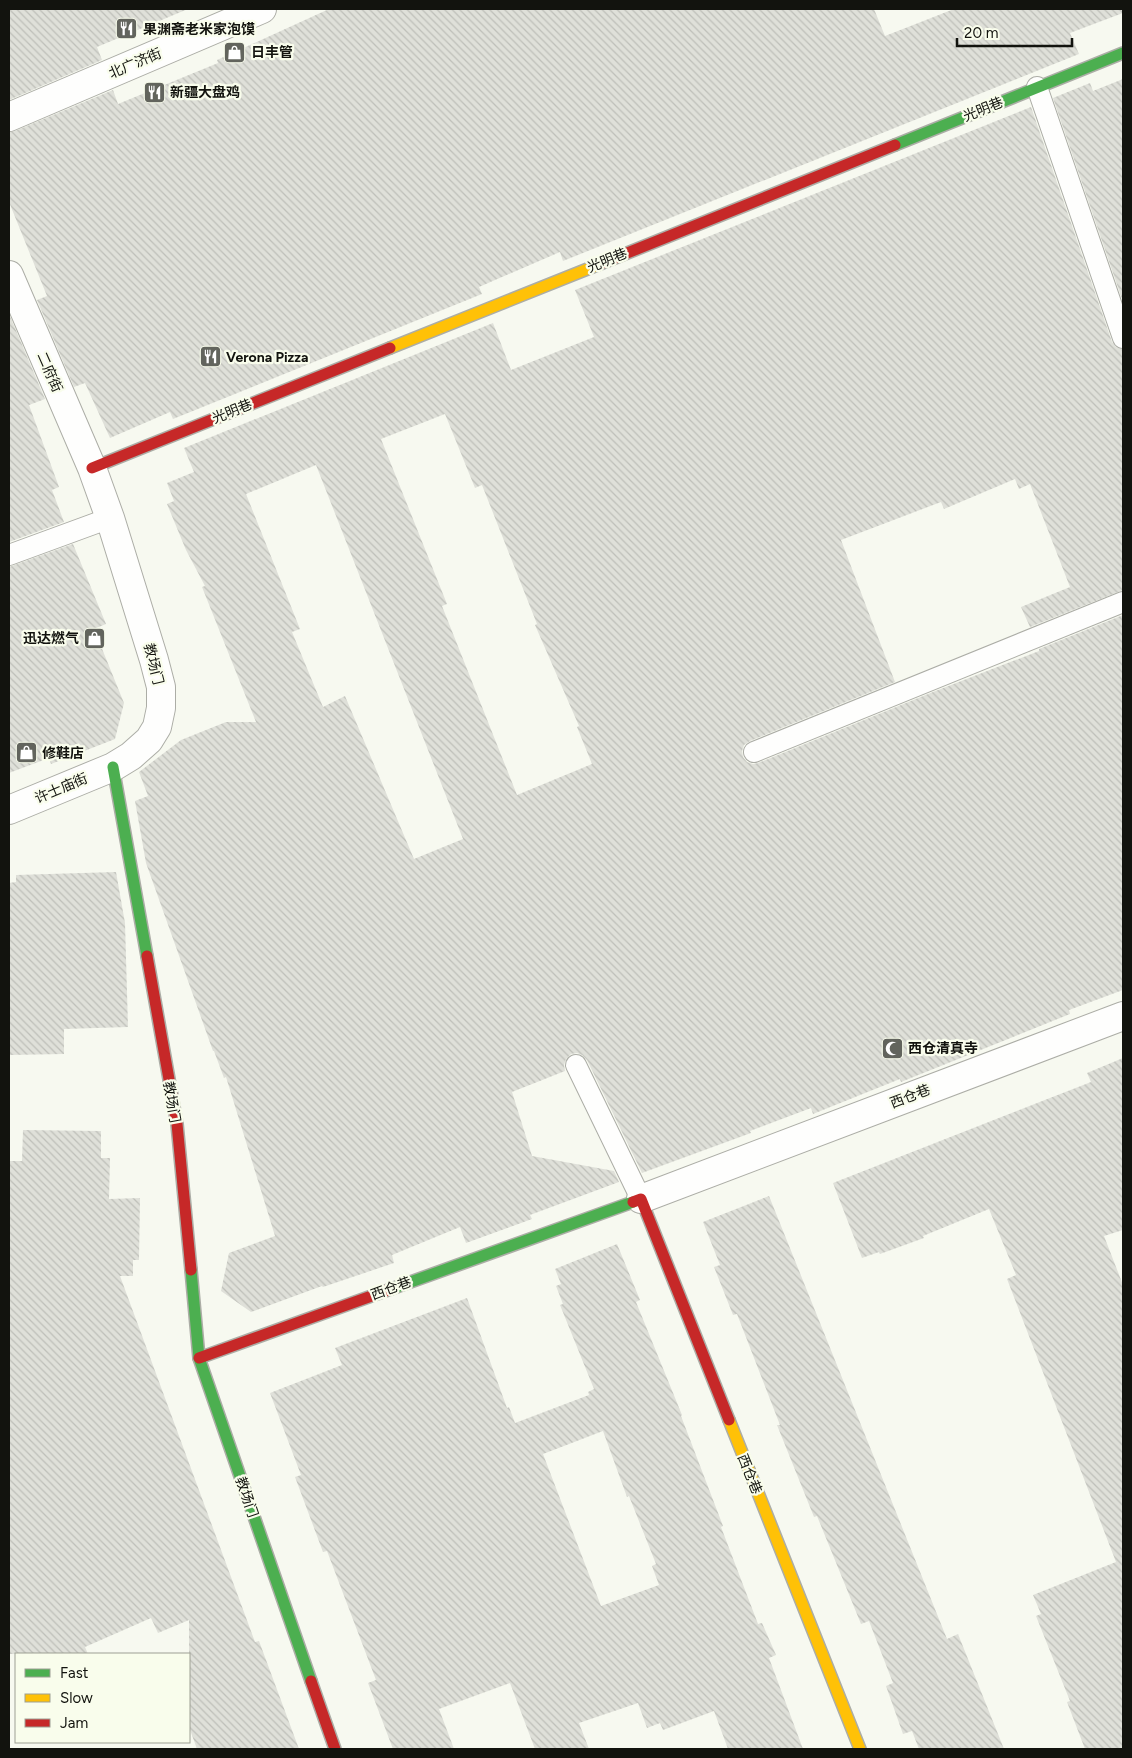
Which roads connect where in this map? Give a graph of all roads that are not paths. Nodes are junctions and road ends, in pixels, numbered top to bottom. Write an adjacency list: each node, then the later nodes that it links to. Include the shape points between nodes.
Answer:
1 (262, 9): 4 (street, 北广济街)
2 (1123, 53): 3 (street, 光明巷)
3 (1037, 87): 6 (lane); 7 (street, 光明巷)
4 (9, 117)
5 (12, 292): 7 (street, 二府街)
6 (1123, 338)
7 (92, 468): 8 (street, 教场门)
8 (110, 518): 9 (lane); 12 (street, 教场门, via 161,687 161,708 150,740)
9 (9, 555)
10 (1123, 602): 11 (lane)
11 (754, 752)
12 (113, 767): 13 (street, 许士庙街); 17 (street, 教场门, via 177,1124)
13 (9, 810)
14 (1123, 1016): 16 (street, 西仓巷)
15 (576, 1065): 16 (lane)
16 (641, 1199): 17 (street, 西仓巷); 19 (street, 西仓巷)
17 (199, 1358): 18 (street, 教场门)
18 (335, 1749)
19 (860, 1749)

